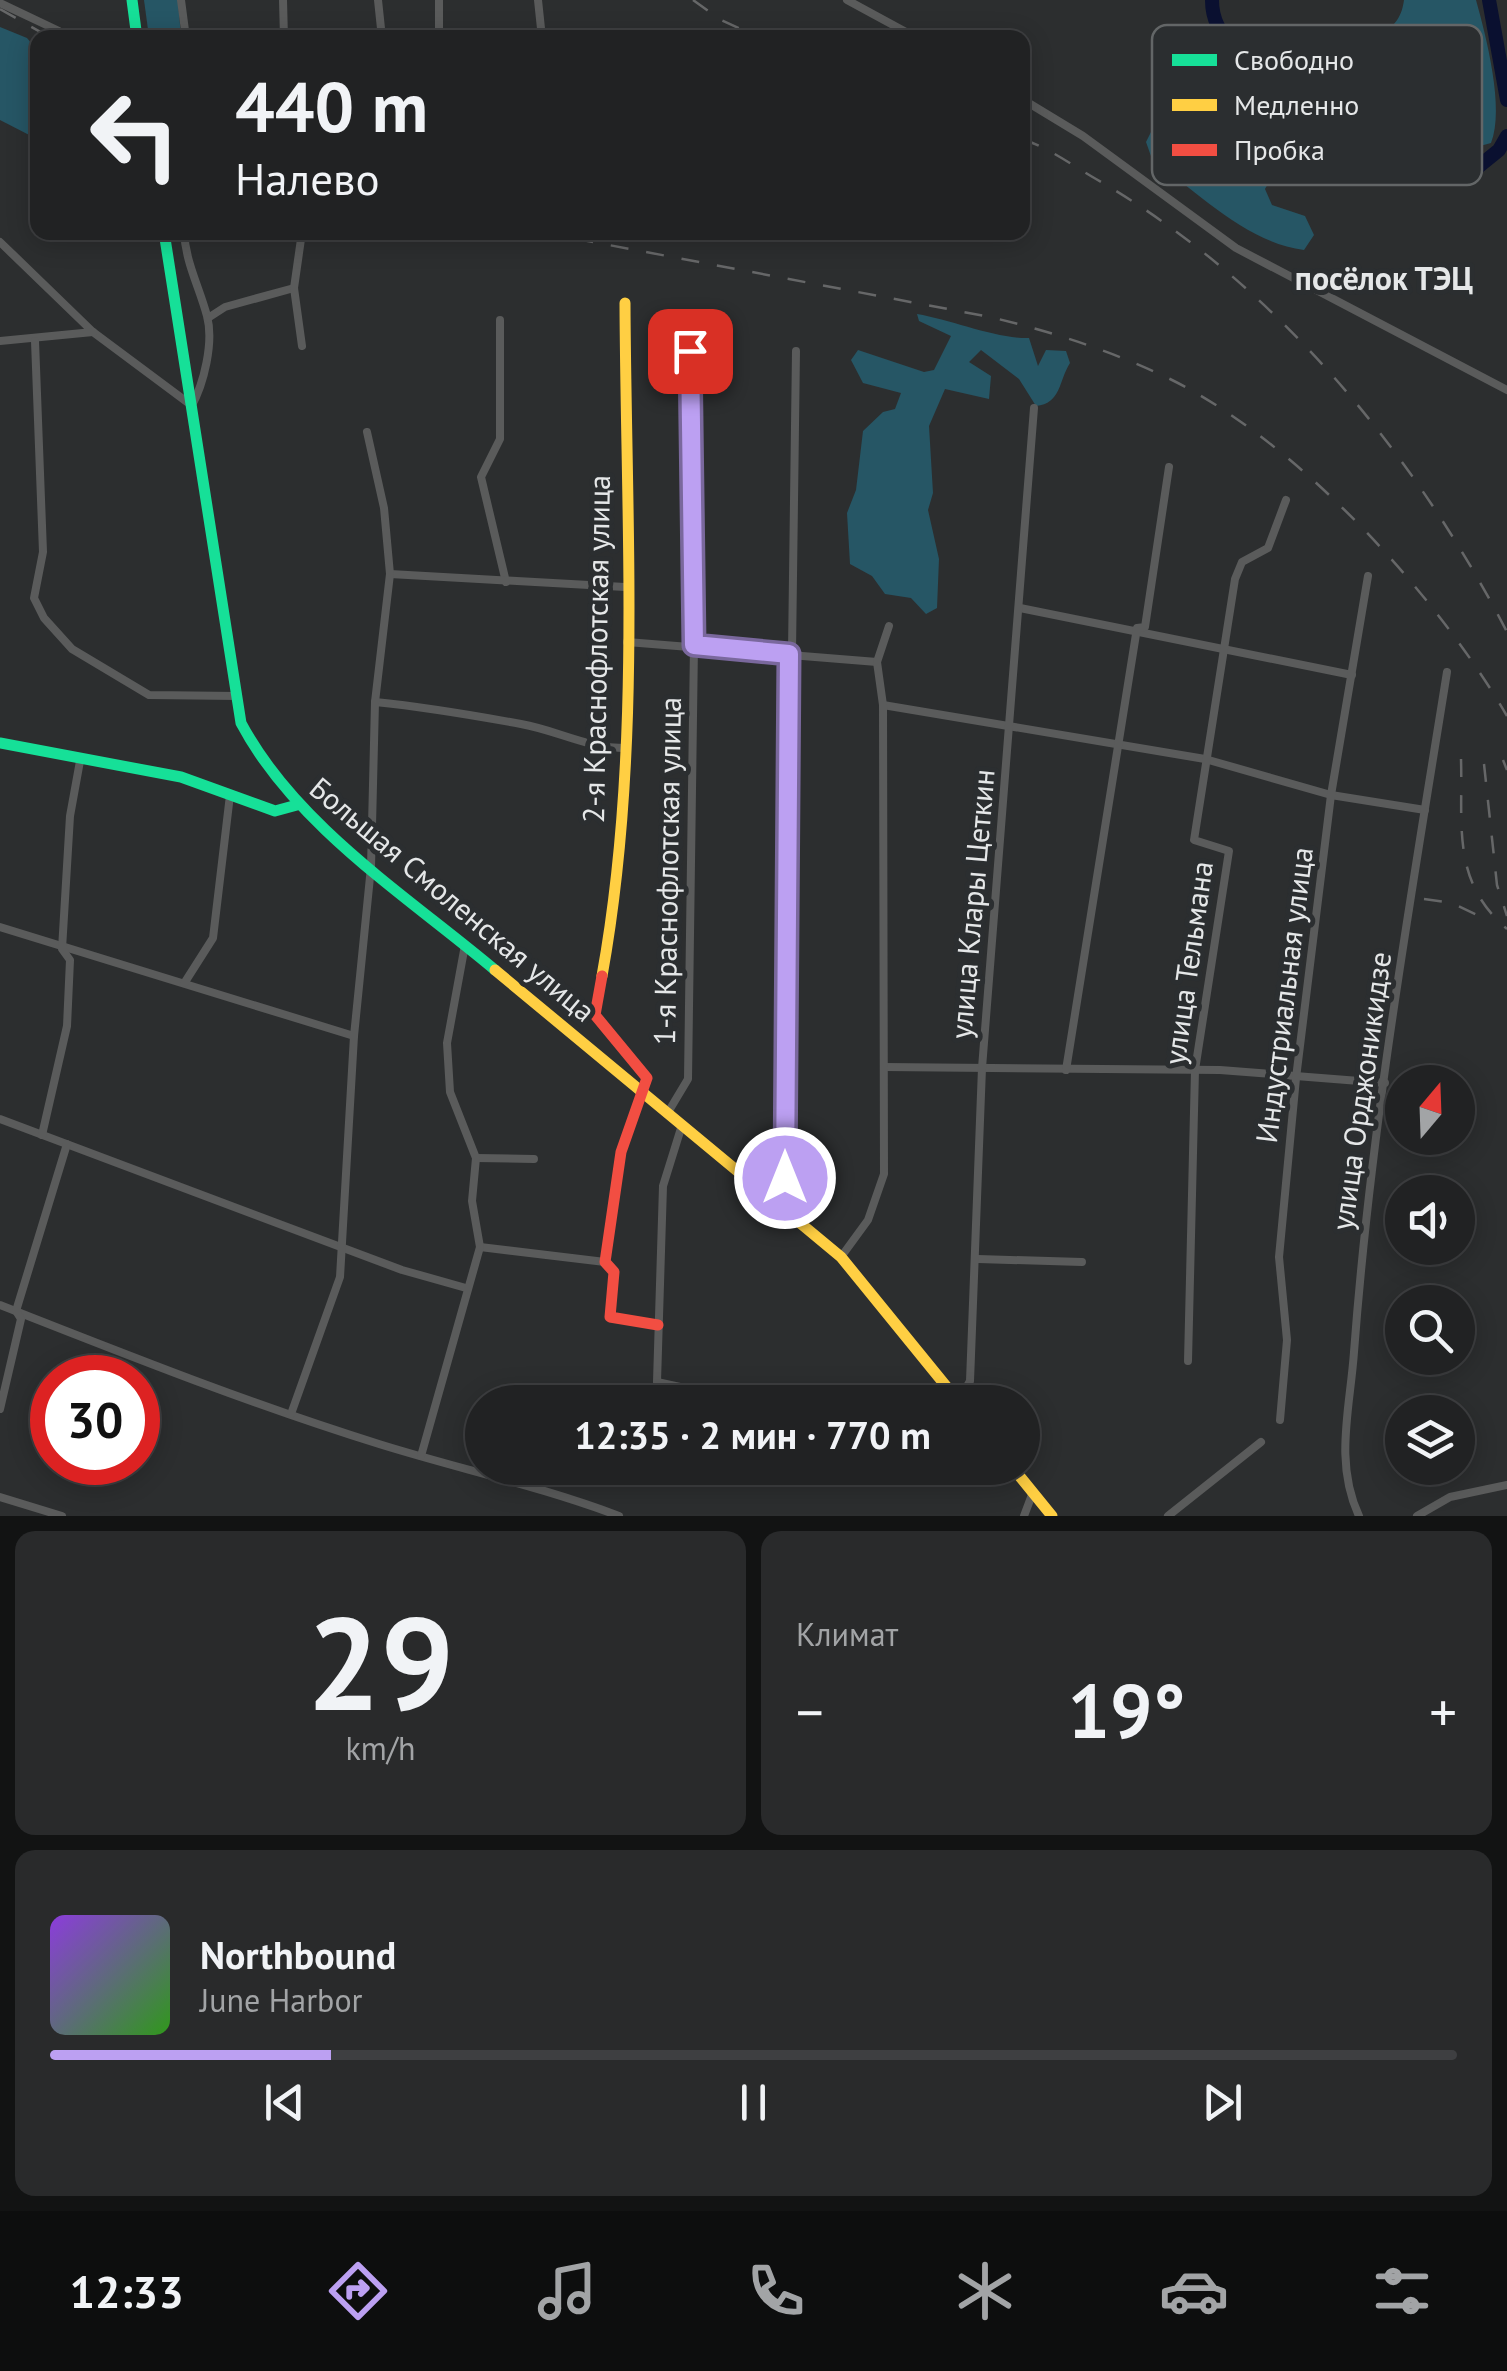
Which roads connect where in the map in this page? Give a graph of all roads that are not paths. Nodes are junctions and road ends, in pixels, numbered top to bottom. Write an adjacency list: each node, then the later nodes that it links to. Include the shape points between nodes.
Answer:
1 (132, 0): 10 (main road)
2 (181, 0): 11 (street)
3 (283, 0): 12 (street)
4 (378, 0): 13 (street)
5 (439, 0): 14 (street)
6 (538, 0): 15 (street)
7 (847, 0): 16 (street)
8 (0, 3): 9 (street)
9 (56, 30)
10 (136, 30)
11 (185, 30)
12 (284, 30)
13 (381, 30)
14 (439, 30)
15 (540, 30)
16 (902, 30)
17 (1030, 104): 32 (street, via 1236,248)
18 (165, 240): 33 (main road, Большая Смоленская улица)
19 (185, 240): 24 (street)
20 (301, 240): 22 (street)
21 (0, 242): 27 (street)
22 (294, 288): 24 (street, via 224,307); 30 (street)
23 (625, 303): 41 (main road, 2-я Краснофлотская улица)
24 (208, 318): 33 (street, via 203,386)
25 (500, 320): 40 (street, via 500,439 481,477)
26 (690, 322): 46 (street, 1-я Краснофлотская улица)
27 (93, 332): 29 (street); 33 (street)
28 (0, 341): 29 (street)
29 (34, 341): 52 (street, via 43,552 34,598 44,618 72,649 149,695)
30 (302, 346)
31 (796, 352): 48 (street)
32 (1507, 390)
33 (188, 407): 52 (main road, Большая Смоленская улица)
34 (1034, 408): 42 (street, улица Клары Цеткин)
35 (368, 432): 38 (street)
36 (1169, 467): 44 (street, via 1145,627)
37 (1286, 500): 47 (street, улица Тельмана, via 1268,548 1242,562)
38 (390, 574): 40 (street); 53 (street)
39 (1368, 576): 51 (street, Индустриальная улица)
40 (506, 582): 41 (street)
41 (625, 587): 45 (main road, 2-я Краснофлотская улица)
42 (1020, 608): 44 (street); 55 (street, улица Клары Цеткин)
43 (889, 626): 49 (street)
44 (1137, 628): 47 (street); 57 (street)
45 (627, 642): 46 (street); 58 (main road, 2-я Краснофлотская улица)
46 (694, 645): 48 (street); 78 (street, 1-я Краснофлотская улица, via 688,1080)
47 (1222, 648): 51 (street); 59 (street, улица Тельмана)
48 (789, 654): 49 (street); 85 (street, via 785,1178)
49 (877, 662): 54 (street)
50 (1447, 672): 64 (street, улица Орджоникидзе)
51 (1352, 674): 62 (street, Индустриальная улица)
52 (237, 696): 63 (main road, Большая Смоленская улица, via 262,765)
53 (375, 702): 58 (street, via 446,709 595,748); 65 (street)
54 (882, 704): 55 (street); 71 (street)
55 (1011, 727): 57 (street); 72 (street, улица Клары Цеткин)
56 (0, 743): 60 (main road)
57 (1116, 745): 59 (street); 73 (street)
58 (627, 748): 77 (main road, 2-я Краснофлотская улица, via 617,893 596,1016 647,1078)
59 (1205, 759): 62 (street); 74 (street, улица Тельмана, via 1194,840 1229,851)
60 (80, 761): 61 (main road, via 181,777); 68 (street)
61 (230, 794): 63 (main road, via 276,811); 69 (street, via 213,938)
62 (1332, 796): 64 (street); 75 (street, Индустриальная улица)
63 (297, 805): 65 (main road, Большая Смоленская улица)
64 (1425, 810): 76 (street, улица Орджоникидзе)
65 (370, 867): 67 (main road, Большая Смоленская улица); 70 (street)
66 (0, 927): 68 (street)
67 (465, 945): 77 (main road, Большая Смоленская улица); 83 (street, via 447,1042 450,1092)
68 (62, 949): 69 (street); 81 (street, via 70,960 68,1026)
69 (185, 982): 70 (street)
70 (354, 1036): 86 (street)
71 (884, 1067): 72 (street); 88 (street, via 884,1174 868,1220)
72 (982, 1068): 73 (street); 89 (street, улица Клары Цеткин)
73 (1066, 1070): 74 (street)
74 (1195, 1070): 75 (street); 96 (street, улица Тельмана)
75 (1296, 1078): 76 (street); 102 (street, Индустриальная улица, via 1279,1256 1287,1340)
76 (1384, 1084): 114 (street, улица Орджоникидзе, via 1345,1432 1344,1475)
77 (644, 1094): 78 (main road, Большая Смоленская улица); 90 (main road, via 621,1152)
78 (667, 1114): 80 (main road, Большая Смоленская улица)
79 (0, 1119): 81 (street)
80 (682, 1125): 85 (main road, Большая Смоленская улица); 95 (street, via 663,1186)
81 (42, 1135): 82 (street)
82 (66, 1144): 86 (street); 94 (street)
83 (476, 1158): 84 (street); 87 (street, via 472,1202)
84 (534, 1159)
85 (774, 1198): 88 (main road, Большая Смоленская улица)
86 (342, 1246): 92 (street); 101 (street, via 340,1277)
87 (480, 1246): 90 (street); 92 (street)
88 (840, 1257): 98 (main road, Большая Смоленская улица)
89 (978, 1259): 91 (street); 99 (street, улица Клары Цеткин)
90 (605, 1262): 95 (main road, via 614,1272 610,1317)
91 (1082, 1262)
92 (466, 1288): 104 (street)
93 (0, 1304): 94 (street)
94 (16, 1311): 100 (street, via 21,1319); 101 (street)
95 (658, 1325): 97 (street, via 657,1382)
96 (1188, 1360)
97 (671, 1385)
98 (944, 1385)
99 (968, 1385)
100 (0, 1409)
101 (291, 1414): 104 (street)
102 (1280, 1420)
103 (1261, 1442): 113 (street)
104 (421, 1456): 110 (street)
105 (1026, 1485): 107 (main road)
106 (1507, 1485): 115 (street, via 1450,1497)
107 (1032, 1492): 111 (street); 112 (main road)
108 (0, 1497): 109 (street)
109 (62, 1516)
110 (619, 1516)
111 (1024, 1516)
112 (1052, 1516)
113 (1168, 1516)
114 (1359, 1516)
115 (1418, 1516)

